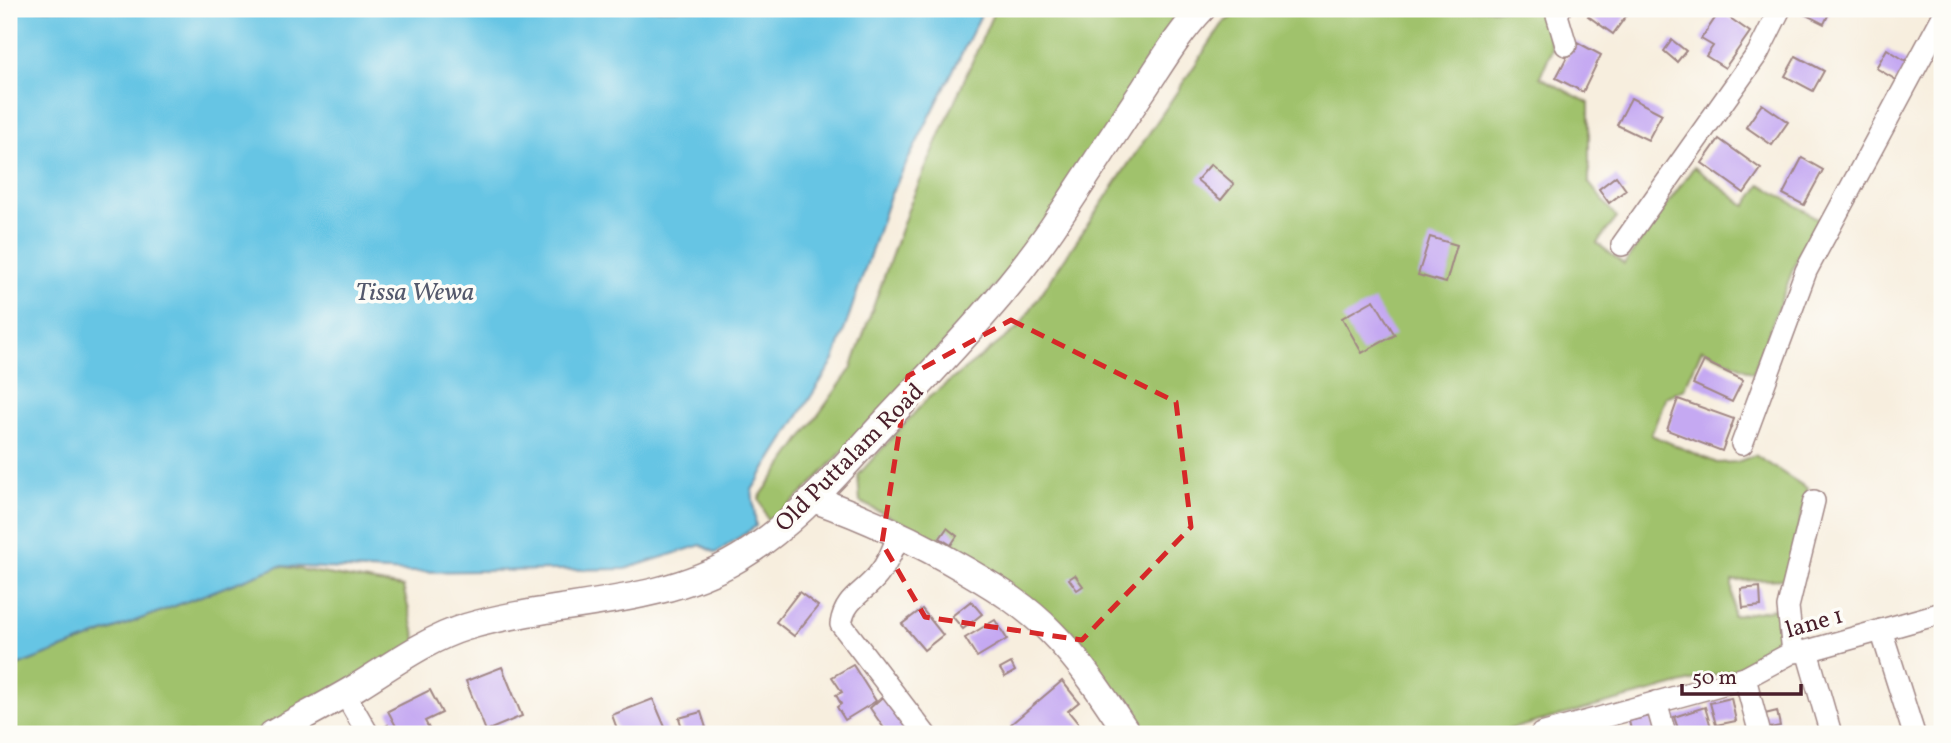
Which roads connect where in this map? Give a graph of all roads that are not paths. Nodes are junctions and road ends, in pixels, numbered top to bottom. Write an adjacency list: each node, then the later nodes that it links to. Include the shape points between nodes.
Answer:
1 (1202, 9): 8 (main road, Old Puttalam Road, via 1051,229 996,300)
2 (1560, 9): 5 (street, via 1557,15)
3 (1780, 9): 6 (street, via 1758,53)
4 (1942, 18): 7 (street, via 1806,271)
5 (1566, 45)
6 (1622, 245)
7 (1742, 444)
8 (813, 499): 10 (main road); 15 (main road, Old Puttalam Road, via 766,540 690,582 448,633)
9 (1814, 501): 13 (street, via 1788,607)
10 (899, 534): 20 (street, via 876,579 843,610 841,624); 21 (main road, via 988,584 1040,622 1081,666)
11 (1942, 613): 12 (street, lane 1)
12 (1881, 630): 13 (street, lane 1); 26 (street)
13 (1800, 652): 14 (street, lane 1); 25 (street)
14 (1745, 678): 16 (street, lane 1); 24 (street)
15 (345, 694): 18 (main road, Old Puttalam Road); 19 (street)
16 (1656, 702): 17 (street, lane 1); 23 (street)
17 (1585, 728): 22 (street, lane 1)
18 (272, 734)
19 (368, 734)
20 (925, 734)
21 (1129, 734)
22 (1541, 734)
23 (1665, 734)
24 (1760, 734)
25 (1830, 734)
26 (1914, 734)

